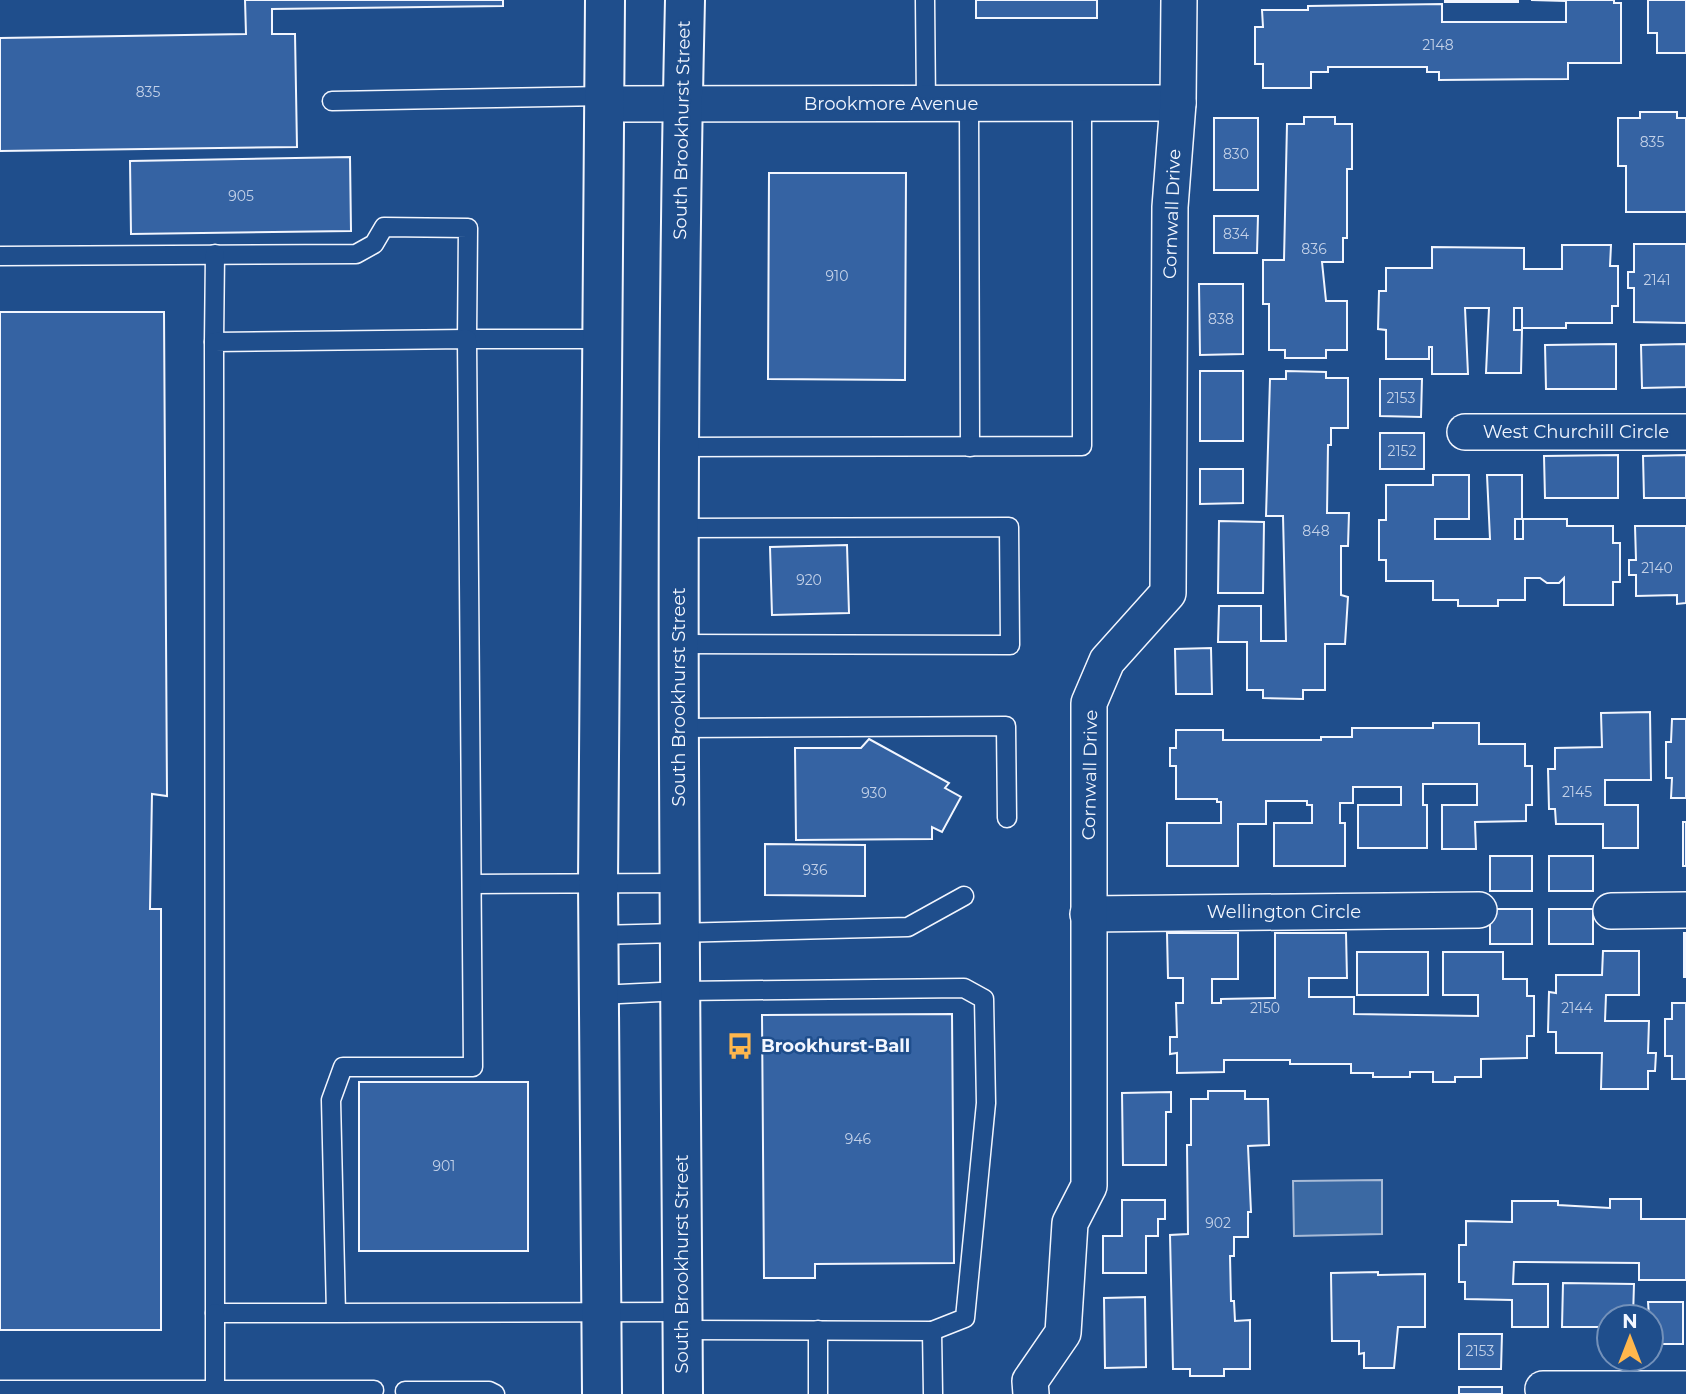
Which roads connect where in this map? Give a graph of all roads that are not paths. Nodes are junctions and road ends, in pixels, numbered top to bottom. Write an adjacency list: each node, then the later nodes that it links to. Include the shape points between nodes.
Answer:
1 (605, 0): 5 (main road)
2 (685, 0): 9 (main road, South Brookhurst Street)
3 (925, 0): 10 (lane)
4 (1179, 0): 8 (street, Cornwall Drive)
5 (604, 100): 6 (lane); 9 (street, Brookmore Avenue); 14 (main road)
6 (332, 101)
7 (1082, 103): 8 (street, Brookmore Avenue); 11 (street, Brookmore Avenue); 20 (lane, via 1082,446)
8 (1178, 103): 32 (street, Cornwall Drive, via 1170,207 1168,593 1107,661 1090,704)
9 (683, 104): 10 (street, Brookmore Avenue); 19 (main road, South Brookhurst Street)
10 (926, 104): 11 (street, Brookmore Avenue)
11 (969, 104): 20 (lane)
12 (215, 254): 13 (lane); 15 (lane, via 356,254 373,244 384,227 468,228); 16 (lane)
13 (0, 256)
14 (603, 339): 15 (lane); 25 (main road)
15 (467, 340): 16 (lane); 27 (lane)
16 (214, 342): 37 (lane)
17 (1465, 432): 18 (street, West Churchill Circle)
18 (1686, 432)
19 (680, 447): 20 (lane); 21 (main road, South Brookhurst Street)
20 (970, 447)
21 (680, 528): 22 (main road, South Brookhurst Street); 22 (lane, via 1009,527 1010,645)
22 (679, 644): 23 (main road, South Brookhurst Street)
23 (679, 728): 24 (lane, via 1006,726); 26 (main road, South Brookhurst Street)
24 (1007, 818)
25 (598, 883): 26 (lane); 27 (lane); 34 (main road)
26 (680, 883): 33 (main road, South Brookhurst Street)
27 (472, 884): 38 (lane, via 473,1068 343,1067 331,1100)
28 (964, 896): 33 (lane, via 908,927)
29 (1686, 910): 31 (street)
30 (1479, 911): 32 (street, Wellington Circle)
31 (1611, 911)
32 (1088, 914): 54 (street, Cornwall Drive, via 1090,1186 1070,1223 1063,1333 1030,1381)
33 (680, 931): 34 (lane); 35 (main road, South Brookhurst Street)
34 (598, 935): 36 (main road)
35 (681, 991): 36 (lane); 40 (main road, South Brookhurst Street); 42 (lane, via 964,988 984,999 986,1102 965,1318)
36 (599, 995): 39 (main road)
37 (215, 1313): 38 (lane); 47 (lane)
38 (336, 1313): 39 (lane)
39 (601, 1313): 40 (lane); 50 (main road)
40 (683, 1321): 41 (lane); 51 (main road, South Brookhurst Street)
41 (818, 1330): 42 (lane); 52 (lane)
42 (932, 1331): 53 (lane)
43 (1543, 1389): 44 (street)
44 (1686, 1389)
45 (0, 1390): 47 (lane)
46 (374, 1390): 47 (lane)
47 (216, 1391)
48 (405, 1391): 49 (lane)
49 (495, 1394)
50 (602, 1394)
51 (683, 1394)
52 (818, 1394)
53 (933, 1394)
54 (1031, 1394)

